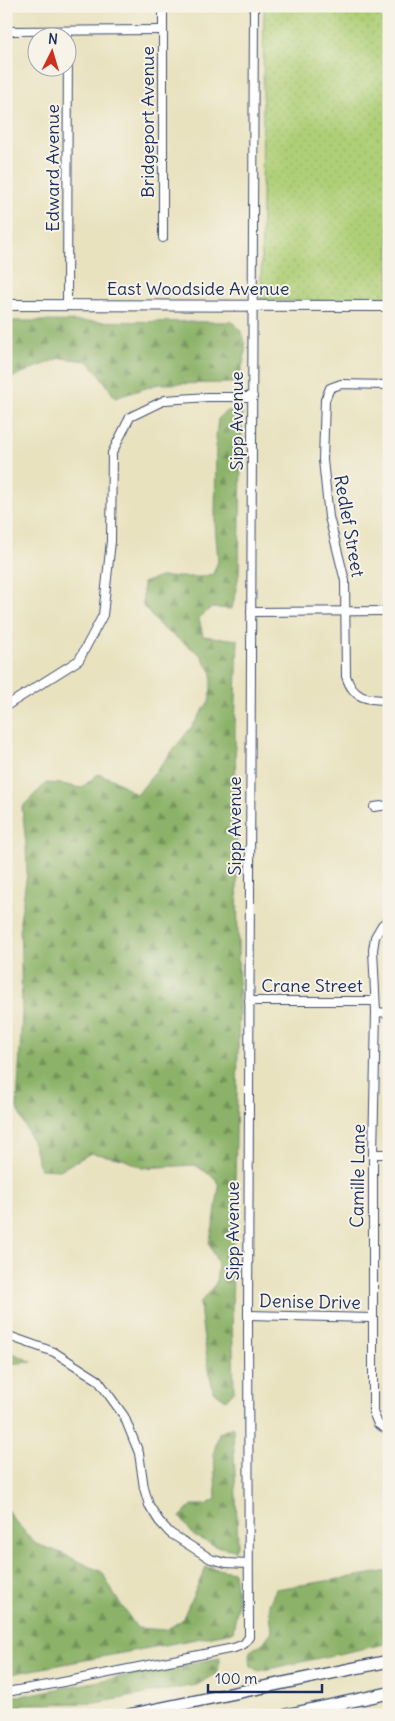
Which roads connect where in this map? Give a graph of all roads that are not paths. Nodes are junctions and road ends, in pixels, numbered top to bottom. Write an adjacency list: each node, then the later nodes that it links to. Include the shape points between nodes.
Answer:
1 (163, 6): 3 (street, Bridgeport Avenue)
2 (254, 6): 11 (street, Sipp Avenue)
3 (163, 30): 6 (street); 8 (street, Bridgeport Avenue)
4 (6, 31): 5 (street)
5 (28, 31)
6 (78, 31)
7 (68, 78): 10 (street, Edward Avenue)
8 (163, 238)
9 (6, 305): 10 (main road, East Woodside Avenue)
10 (67, 305): 11 (main road, East Woodside Avenue)
11 (253, 305): 12 (main road, East Woodside Avenue); 14 (street, Sipp Avenue)
12 (389, 306)
13 (389, 385): 16 (street, Redlef Street, via 336,385 330,388 325,400 325,493 345,581)
14 (253, 397): 17 (street, Sipp Avenue); 19 (street, via 165,400 130,417 112,453 111,540 103,615 79,660)
15 (389, 610): 16 (street)
16 (346, 611): 17 (street); 18 (street, via 346,676 349,686 356,695)
17 (251, 612): 23 (street, Sipp Avenue)
18 (389, 700)
19 (6, 706)
20 (389, 805): 21 (street)
21 (374, 808)
22 (389, 919): 24 (street, Camille Lane, via 375,937)
23 (249, 1001): 24 (street, Crane Street); 29 (street, Sipp Avenue)
24 (375, 1001): 25 (street, Camille Lane)
25 (376, 1012): 26 (street); 27 (street, Camille Lane)
26 (389, 1013)
27 (373, 1154): 28 (street); 30 (street, Camille Lane)
28 (389, 1154)
29 (248, 1315): 30 (street, Denise Drive); 33 (street, Sipp Avenue)
30 (372, 1318): 32 (street, Camille Lane, via 373,1412 378,1424)
31 (6, 1336): 33 (street, via 54,1352 98,1380 124,1416 139,1453 144,1488 154,1514 170,1533 211,1559)
32 (389, 1432)
33 (248, 1564): 35 (street, Sipp Avenue, via 249,1638 244,1644)
34 (389, 1661): 37 (highway)
35 (6, 1692)
36 (389, 1694): 38 (highway)
37 (129, 1715)
38 (286, 1715)

